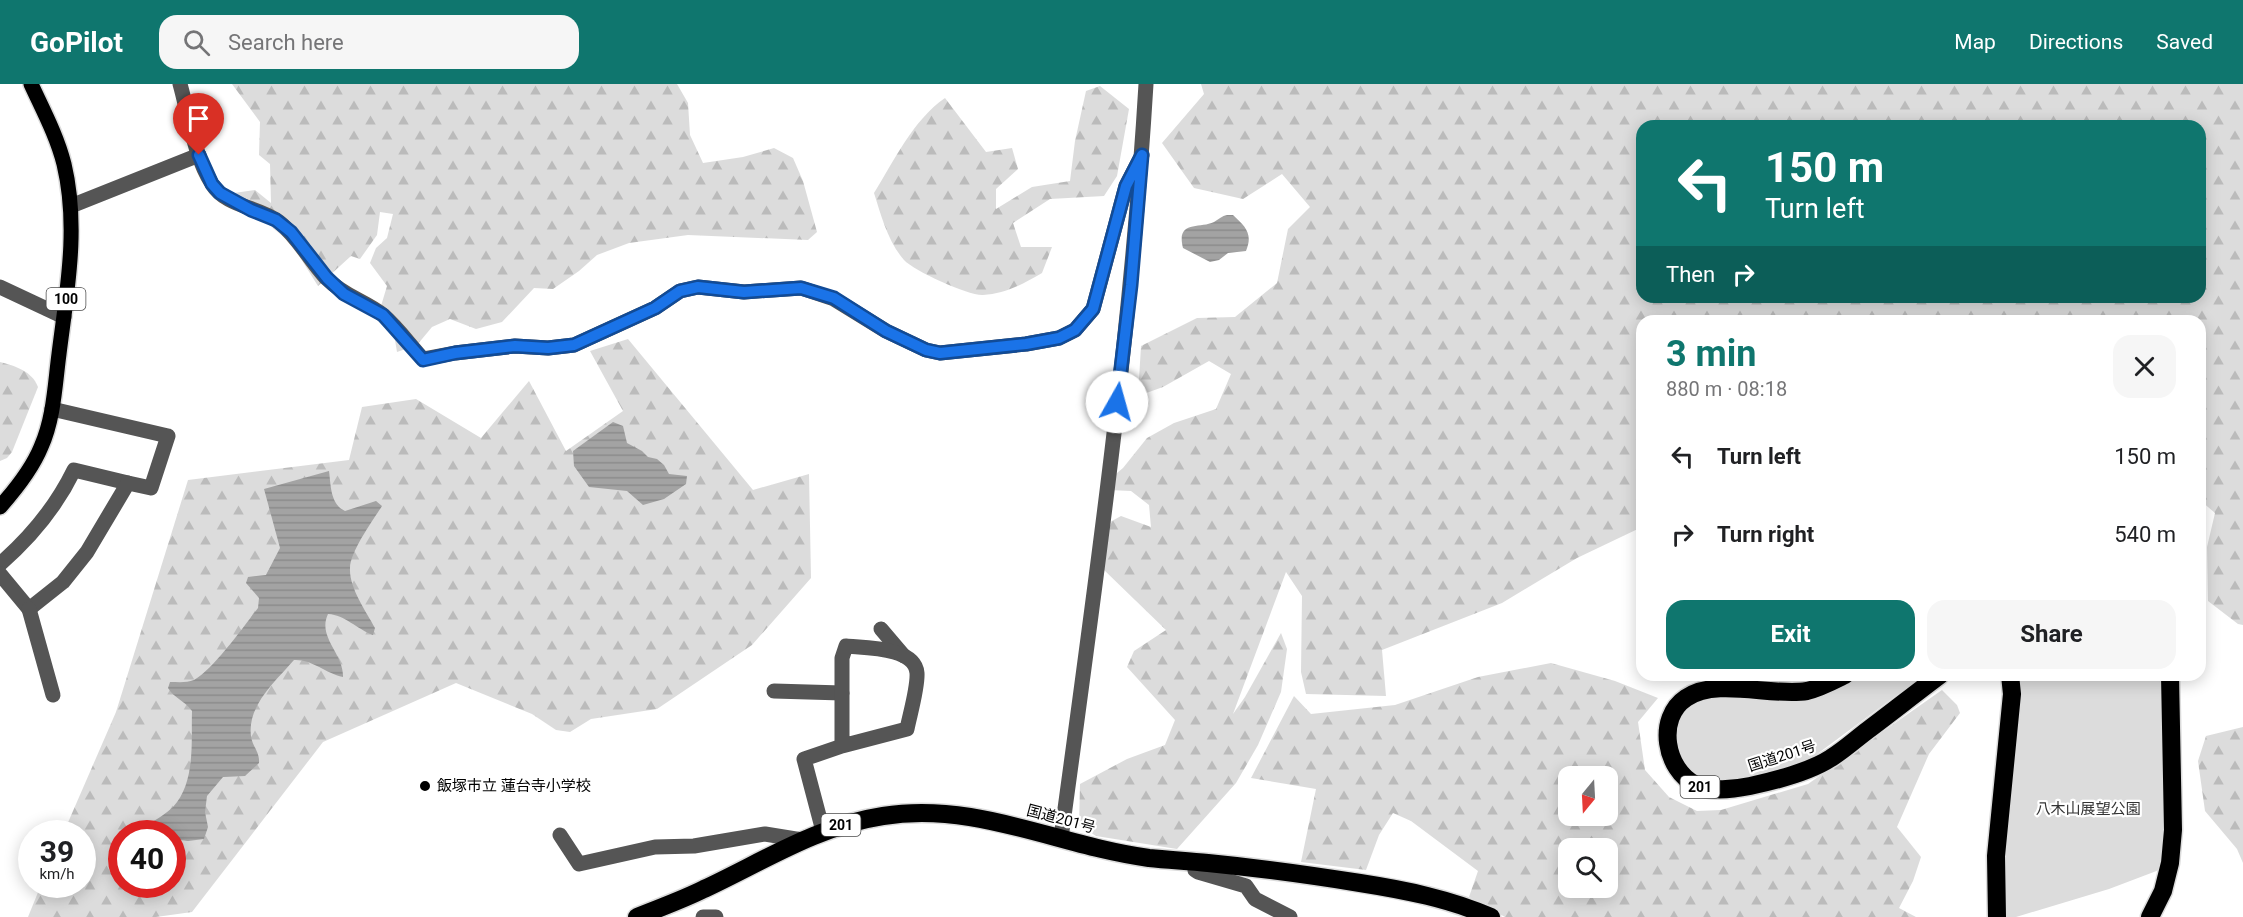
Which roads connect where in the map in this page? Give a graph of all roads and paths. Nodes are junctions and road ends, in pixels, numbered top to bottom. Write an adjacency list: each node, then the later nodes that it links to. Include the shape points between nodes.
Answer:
1 (31, 84): 6 (main road, 100, via 64,163)
2 (180, 84): 4 (street)
3 (1146, 84): 5 (street)
4 (199, 155): 5 (street, via 220,193 276,220 291,232 327,278 344,294 383,315 423,360 515,346 574,345 655,308 680,291 698,287 744,292 801,288 834,298 886,331 940,353 1059,338 1075,330 1093,309 1126,186); 6 (street)
5 (1142, 155): 27 (street, via 1131,285 1092,614)
6 (71, 206): 8 (main road, 100, via 72,254)
7 (0, 287): 8 (street)
8 (64, 317): 9 (main road, 100)
9 (52, 410): 10 (street, via 168,436 151,488); 11 (main road, 100, via 41,447 16,489)
10 (128, 483): 12 (street, via 74,470 48,514); 14 (street, via 87,552 63,582)
11 (0, 507)
12 (0, 564)
13 (0, 574): 14 (street)
14 (29, 609): 23 (street)
15 (881, 628): 16 (street)
16 (904, 656): 22 (street, via 895,651 846,646); 24 (street, via 917,671 907,729)
17 (1831, 681): 18 (highway, 国道201号 / 201, via 1807,691 1725,689 1688,696 1671,715 1668,747 1672,761 1681,776 1697,786 1713,789 1749,786 1797,773 1830,759)
18 (1932, 681)
19 (2011, 681): 35 (highway, via 1996,856)
20 (2170, 681): 36 (highway, via 2173,830 2163,891)
21 (774, 691): 22 (street)
22 (842, 693): 24 (street)
23 (53, 695)
24 (842, 746): 25 (street, via 804,759)
25 (823, 831): 27 (highway, 国道201号 / 201, via 885,816 941,813); 28 (highway, 国道201号 / 201)
26 (561, 835): 28 (street, via 579,864 655,847 694,846 765,834)
27 (1061, 838): 29 (highway, 国道201号 / 201, via 1149,858)
28 (802, 840): 30 (highway, 国道201号 / 201, via 702,890)
29 (1196, 862): 33 (street, via 1198,872 1246,886 1255,899); 34 (highway, 国道201号 / 201, via 1402,890)
30 (637, 917)
31 (703, 917): 32 (street)
32 (716, 917)
33 (1290, 917)
34 (1491, 917)
35 (1997, 917)
36 (2150, 917)

